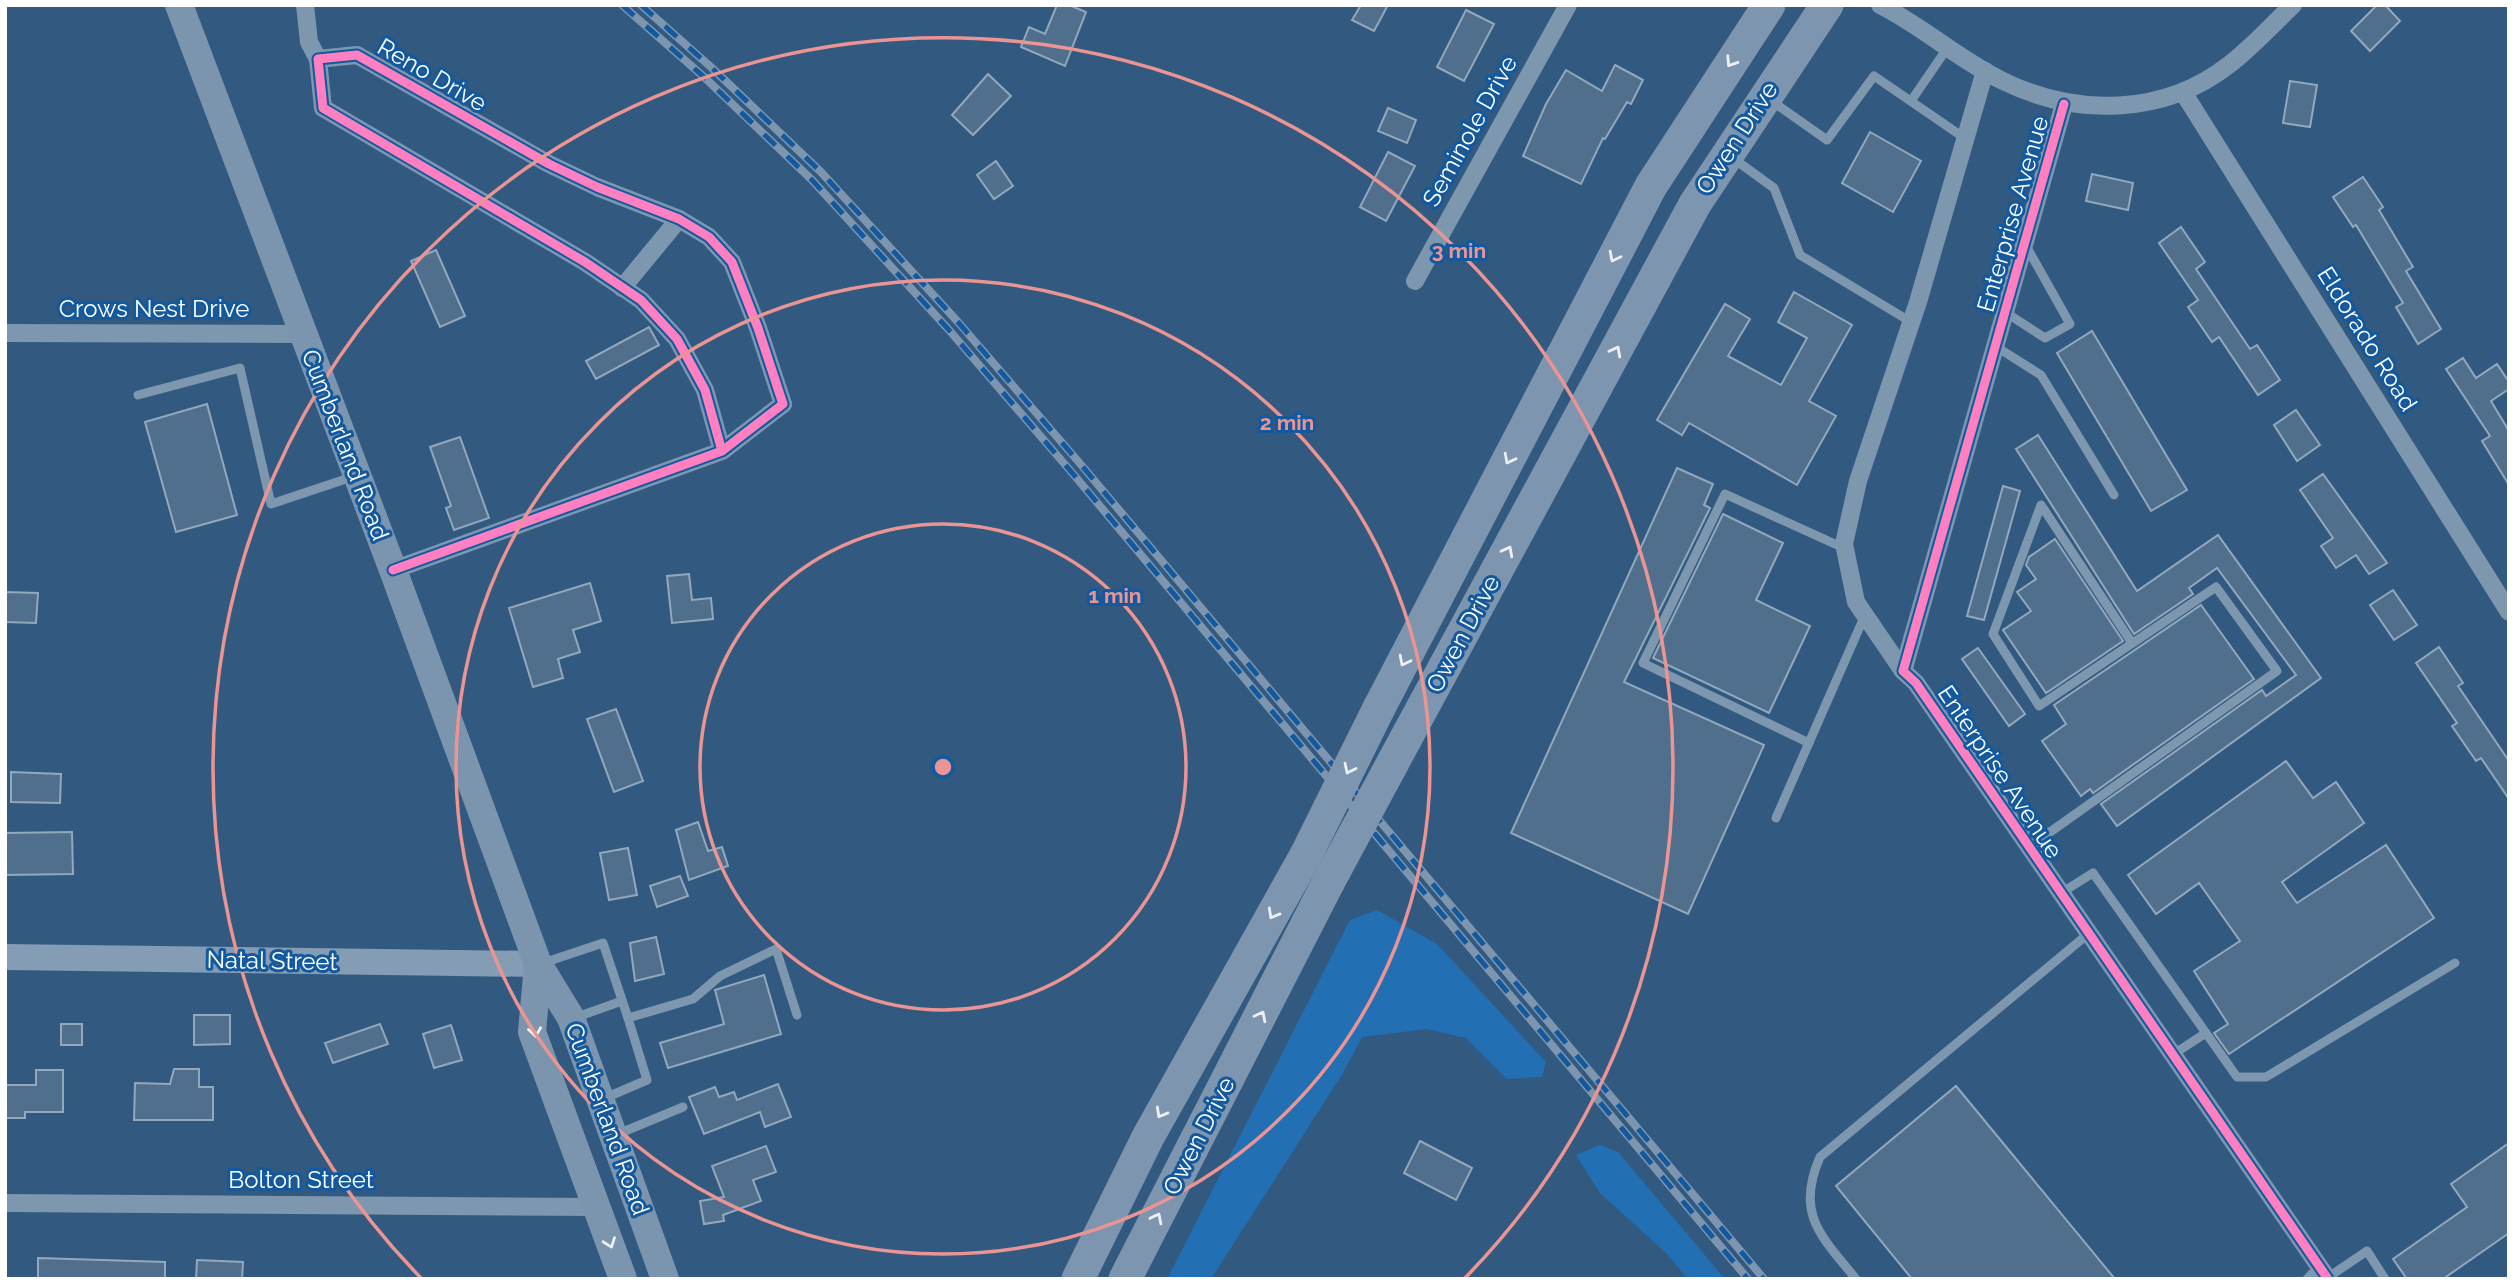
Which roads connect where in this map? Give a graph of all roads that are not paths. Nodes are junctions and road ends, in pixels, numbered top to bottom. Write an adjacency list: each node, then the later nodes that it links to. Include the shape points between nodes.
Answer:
1 (179, 5): 26 (main road, Cumberland Road)
2 (305, 5): 10 (street, via 309,42)
3 (1568, 5): 21 (street, Seminole Drive)
4 (1769, 5): 60 (highway, Owen Drive, one-way to 60, bridge, via 1651,186 1306,855 1148,1137)
5 (1804, 5): 18 (highway, via 1703,153)
6 (1827, 5): 13 (highway, Owen Drive)
7 (1880, 5): 9 (street, via 1911,20)
8 (2292, 5): 12 (street, via 2231,64)
9 (1948, 47): 11 (street); 14 (lane)
10 (318, 60): 19 (street, Reno Drive, via 358,55 549,164); 22 (street, via 323,108)
11 (1985, 71): 15 (street); 16 (street, Enterprise Avenue)
12 (2183, 92): 15 (street, via 2129,106); 34 (street, Eldorado Road)
13 (1764, 96): 14 (lane, via 1827,140 1874,76); 17 (highway, Owen Drive)
14 (1911, 101): 16 (lane)
15 (2064, 104): 20 (street, Enterprise Avenue)
16 (1966, 139): 24 (street, Enterprise Avenue)
17 (1727, 154): 18 (highway, Owen Drive); 24 (lane, via 1774,188 1800,255)
18 (1698, 198): 61 (highway, Owen Drive, one-way to 18, bridge, via 1328,883)
19 (679, 219): 22 (street); 29 (street, Reno Drive, via 709,237 732,262 783,404)
20 (2024, 243): 23 (street, Enterprise Avenue); 23 (lane, via 2070,324 2045,338)
21 (1415, 281)
22 (622, 288): 29 (street, via 641,300 677,339 705,390)
23 (2005, 312): 27 (street, Enterprise Avenue)
24 (1911, 322): 32 (street, Enterprise Avenue, via 1858,481)
25 (5, 333): 26 (street, Crows Nest Drive)
26 (302, 334): 30 (main road, Cumberland Road)
27 (1995, 346): 31 (lane, via 2040,375); 37 (street, Enterprise Avenue)
28 (138, 395): 30 (lane, via 240,368 271,504)
29 (722, 451): 33 (street, Reno Drive)
30 (357, 475): 33 (main road, Cumberland Road)
31 (2114, 495)
32 (1846, 549): 35 (street, Enterprise Avenue, via 1856,602); 38 (lane, via 1725,494 1643,663)
33 (393, 570): 45 (main road, Cumberland Road)
34 (2509, 612)
35 (1865, 615): 37 (street, Enterprise Avenue); 38 (lane)
36 (2132, 643): 36 (lane, via 2056,528 2041,505 1993,634 2039,706); 40 (lane, via 2216,587 2277,671)
37 (1903, 671): 40 (street, Enterprise Avenue, via 1916,683)
38 (1809, 743): 39 (lane)
39 (1776, 818)
40 (2028, 848): 41 (street, Enterprise Avenue)
41 (2060, 894): 42 (street, Enterprise Avenue); 50 (lane, via 2093,873)
42 (2088, 934): 51 (street, Enterprise Avenue); 62 (lane, via 1820,1157 1810,1181 1809,1201 1818,1231)
43 (5, 957): 45 (main road, Natal Street)
44 (2455, 963): 50 (lane, via 2266,1077 2237,1077)
45 (538, 964): 46 (lane, via 603,943); 48 (main road, Cumberland Road); 56 (main road, Cumberland Road, one-way to 56, via 532,1031)
46 (622, 1001): 48 (lane); 49 (lane)
47 (797, 1015): 49 (lane, via 776,949 720,975 694,999)
48 (572, 1018): 52 (main road, Cumberland Road)
49 (628, 1018): 52 (lane, via 647,1080)
50 (2206, 1033): 51 (lane)
51 (2172, 1055): 57 (street, Enterprise Avenue)
52 (600, 1100): 54 (main road, Cumberland Road)
53 (682, 1107): 54 (lane)
54 (613, 1136): 59 (main road, Cumberland Road)
55 (5, 1203): 56 (street, Bolton Street)
56 (597, 1207): 58 (main road, Cumberland Road, one-way to 58)
57 (2321, 1275): 63 (lane, via 2367,1251)
58 (623, 1279)
59 (664, 1279)
60 (1079, 1279)
61 (1125, 1279)
62 (1856, 1279)
63 (2385, 1279)

